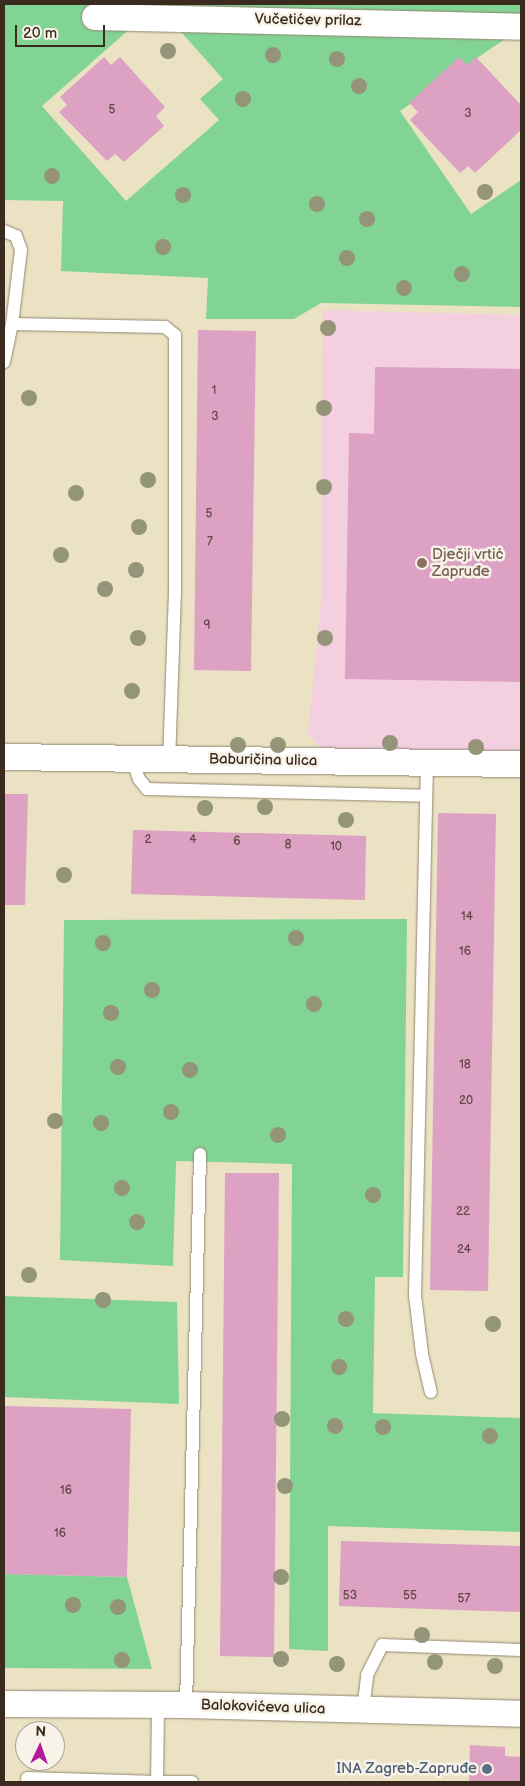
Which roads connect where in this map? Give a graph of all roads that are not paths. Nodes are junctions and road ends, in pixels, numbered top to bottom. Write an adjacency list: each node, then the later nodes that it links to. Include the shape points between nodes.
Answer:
1 (95, 17): 2 (street, Vučetićev prilaz)
2 (521, 27)
3 (4, 231): 4 (lane, via 16,236 21,250)
4 (12, 324): 5 (lane); 8 (lane, via 166,327 175,335 175,592)
5 (4, 362)
6 (4, 756): 7 (street, Baburičina ulica)
7 (132, 758): 8 (street, Baburičina ulica); 11 (lane, via 139,779 147,788)
8 (169, 759): 9 (street, Baburičina ulica)
9 (427, 763): 10 (street, Baburičina ulica); 11 (lane)
10 (521, 764)
11 (426, 796): 13 (lane, via 415,1295 422,1354)
12 (200, 1154): 17 (lane)
13 (431, 1392)
14 (521, 1650): 18 (lane, via 382,1645 367,1675)
15 (4, 1704): 16 (street, Balokovićeva ulica)
16 (158, 1704): 17 (street, Balokovićeva ulica); 21 (lane)
17 (186, 1705): 18 (street, Balokovićeva ulica)
18 (363, 1710): 19 (street, Balokovićeva ulica)
19 (521, 1714)
20 (27, 1778): 21 (lane)
21 (157, 1782): 22 (lane)
22 (192, 1782)

